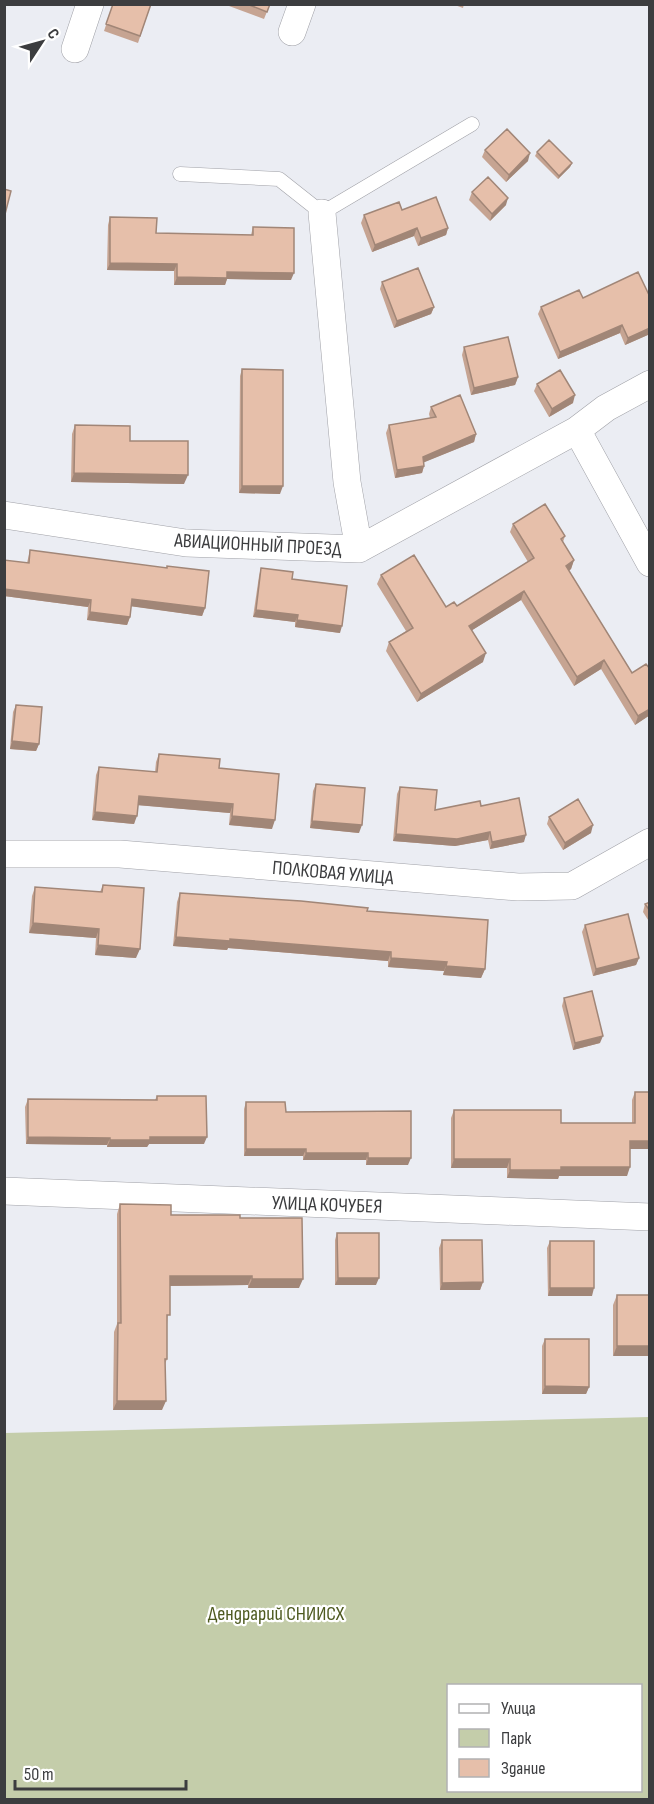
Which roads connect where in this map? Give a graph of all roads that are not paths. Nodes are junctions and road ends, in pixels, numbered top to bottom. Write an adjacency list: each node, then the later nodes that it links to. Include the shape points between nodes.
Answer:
1 (90, 4): 4 (street)
2 (302, 4): 3 (street)
3 (292, 32)
4 (75, 49)
5 (472, 124): 7 (lane)
6 (180, 174): 7 (lane, via 279,179)
7 (322, 213): 11 (street, via 347,482)
8 (650, 384): 9 (street, АВИАЦИОННЫЙ ПРОЕЗД, via 606,408)
9 (577, 430): 11 (street, АВИАЦИОННЫЙ ПРОЕЗД); 12 (street)
10 (4, 515): 11 (street, АВИАЦИОННЫЙ ПРОЕЗД, via 186,543)
11 (359, 549)
12 (646, 549)
13 (650, 842): 14 (street, ПОЛКОВАЯ УЛИЦА, via 572,886 518,887 120,854)
14 (4, 854)
15 (4, 1191): 16 (street, УЛИЦА КОЧУБЕЯ)
16 (650, 1217)

